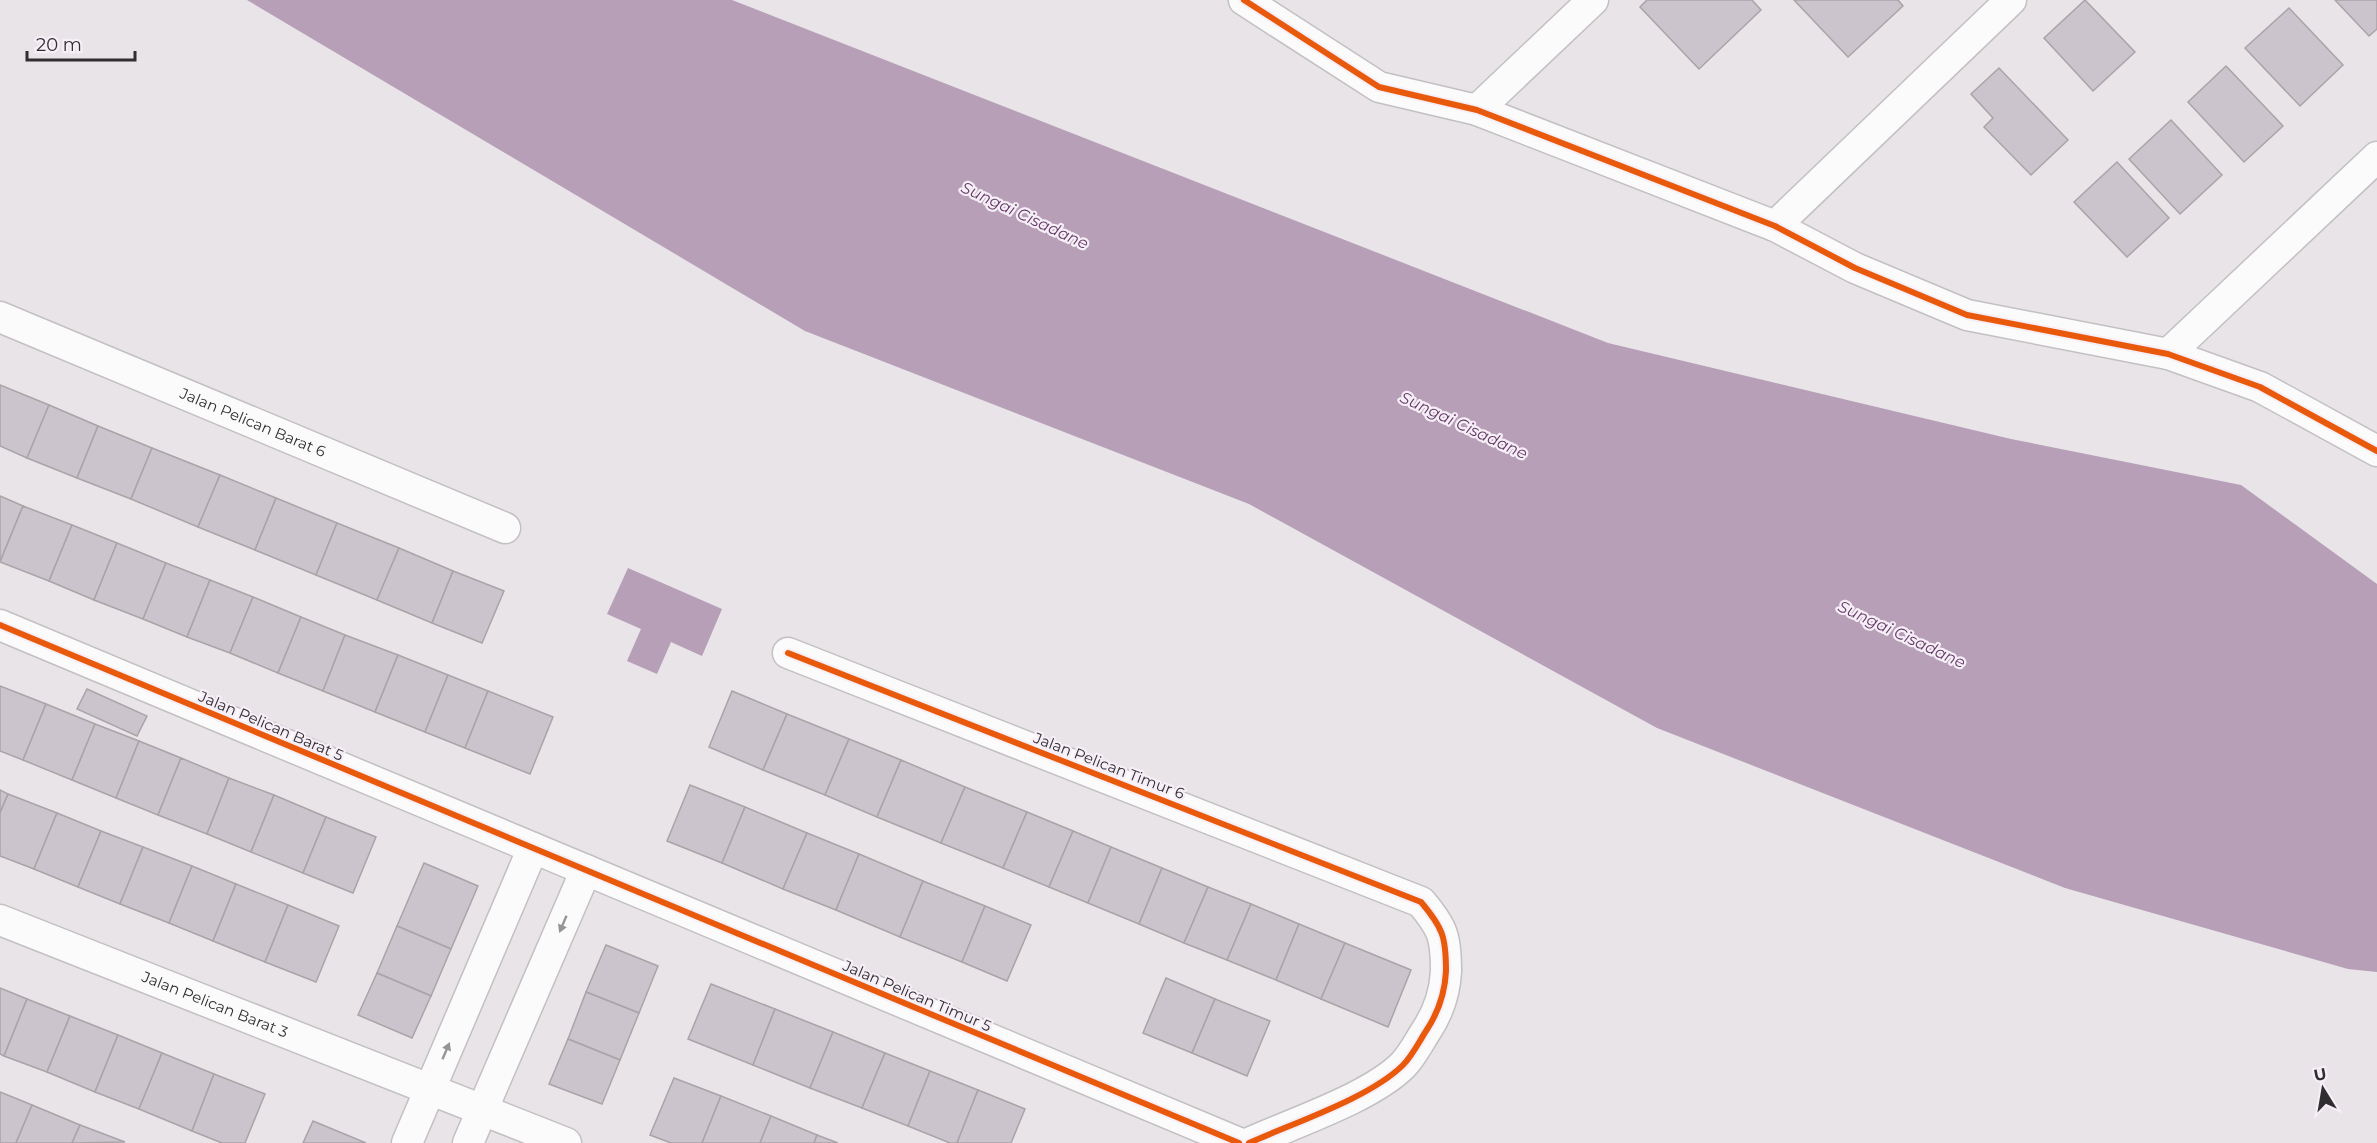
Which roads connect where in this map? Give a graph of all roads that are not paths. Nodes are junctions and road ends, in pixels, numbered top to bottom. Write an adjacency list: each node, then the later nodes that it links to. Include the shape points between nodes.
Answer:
1 (1244, 0): 4 (street, via 1379,87)
2 (1593, 0): 4 (street)
3 (2011, 0): 6 (street)
4 (1477, 110): 6 (street)
5 (2377, 157): 8 (street)
6 (1775, 226): 8 (street, via 1855,268 1967,315)
7 (0, 317): 10 (street, Jalan Pelican Barat 6)
8 (2168, 354): 9 (street, via 2260,387)
9 (2377, 451)
10 (505, 528)
11 (0, 625): 13 (street, Jalan Pelican Barat 5)
12 (788, 653): 22 (street, Jalan Pelican Timur 6, via 1421,902 1439,923 1446,949 1446,983 1436,1016 1416,1047 1403,1065 1365,1091)
13 (533, 848): 14 (street, Jalan Pelican Barat 5); 16 (street, one-way to 13)
14 (586, 870): 17 (street, one-way to 17); 21 (street, Jalan Pelican Timur 5)
15 (0, 920): 16 (street, Jalan Pelican Barat 3)
16 (430, 1089): 17 (street, Jalan Pelican Barat 3); 18 (street)
17 (482, 1110): 19 (street); 20 (street, Jalan Pelican Barat 3)
18 (407, 1143)
19 (468, 1143)
20 (566, 1143)
21 (1239, 1143)
22 (1249, 1143)

